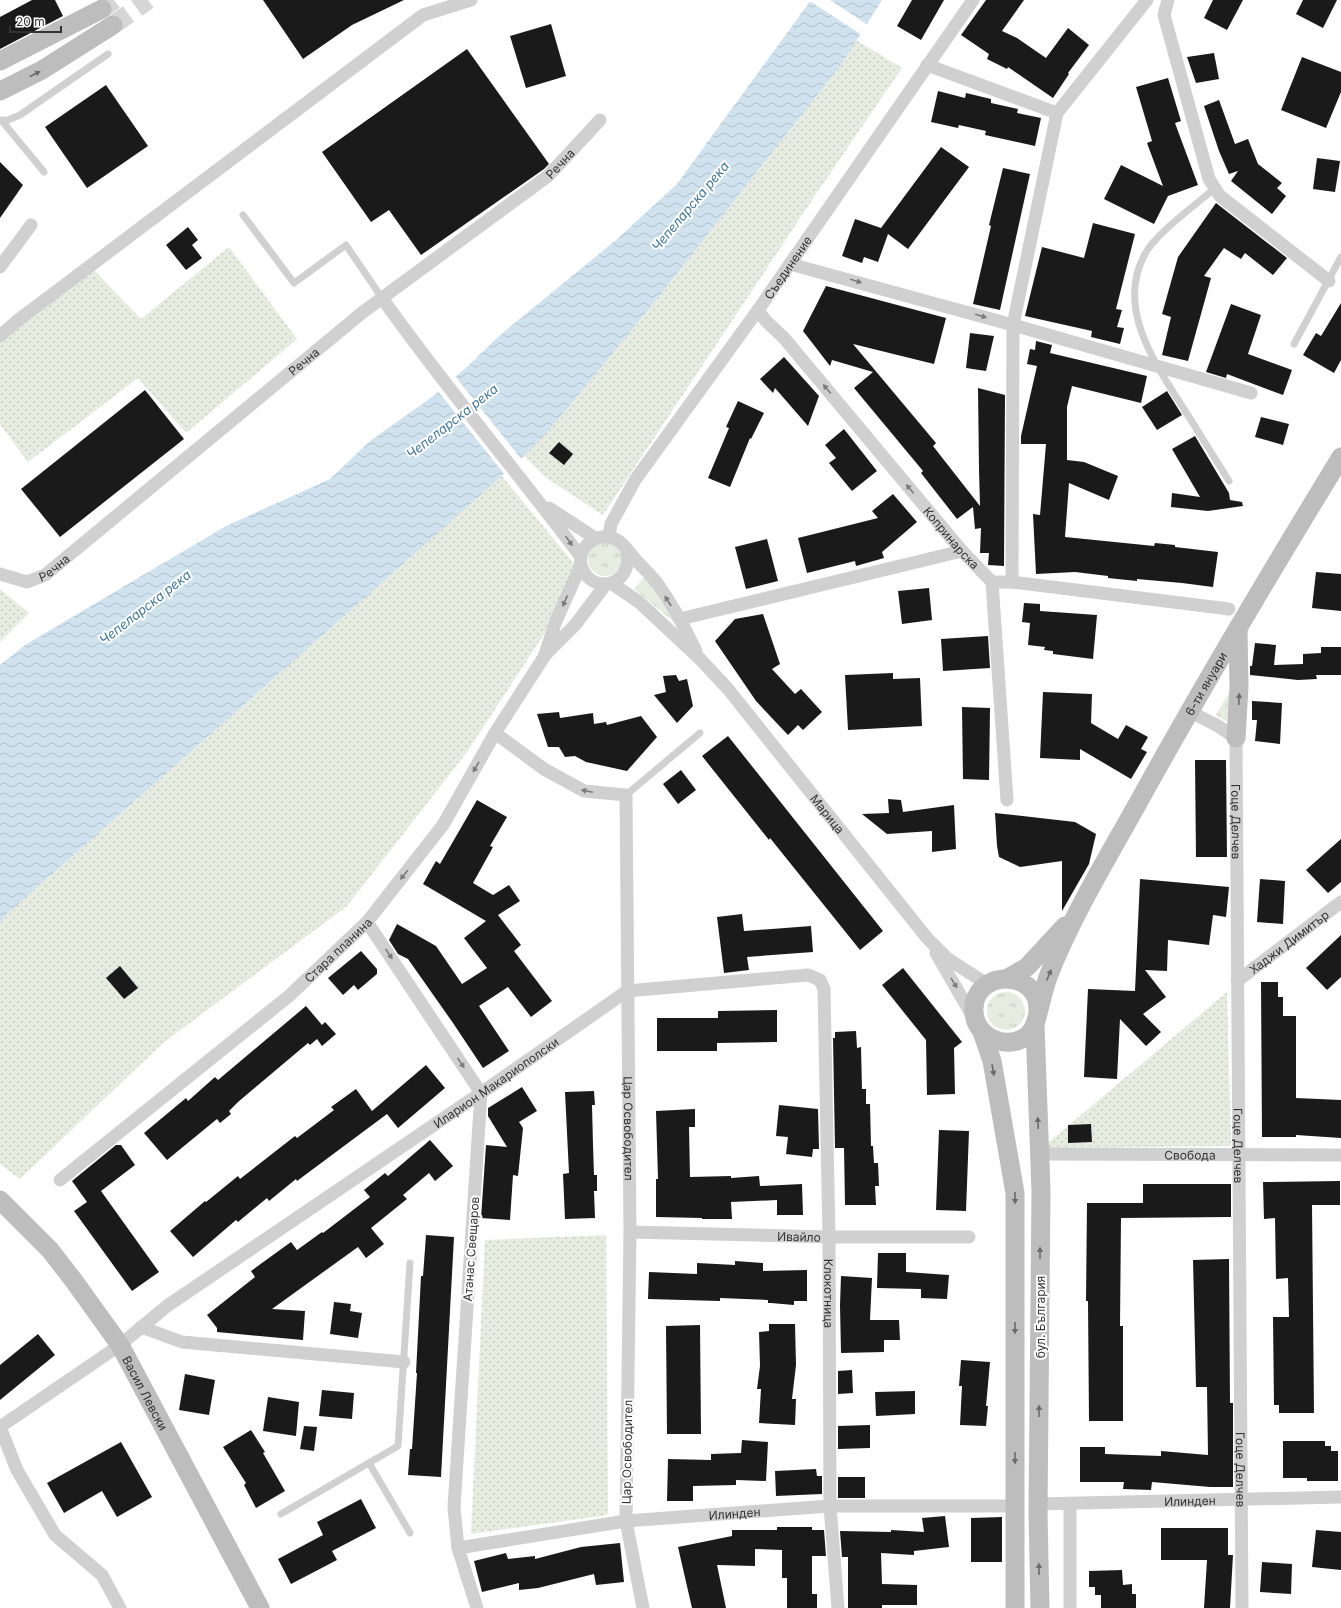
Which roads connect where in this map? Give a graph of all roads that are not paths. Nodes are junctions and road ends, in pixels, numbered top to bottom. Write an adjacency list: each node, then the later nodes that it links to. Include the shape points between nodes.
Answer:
1 (471, 0): 26 (street, via 423,15)
2 (973, 0): 10 (street, Съединение)
3 (1147, 0): 6 (street); 12 (street)
4 (1168, 0): 6 (street)
5 (102, 9): 9 (main road)
6 (1164, 15): 16 (street, via 1209,179)
7 (113, 25): 11 (main road, one-way to 7, via 42,70)
8 (108, 54): 13 (lane, via 20,115)
9 (0, 61)
10 (928, 65): 12 (street); 20 (street, Съединение)
11 (0, 91)
12 (1058, 113): 25 (street)
13 (1, 120): 15 (lane)
14 (600, 120): 23 (street, Речна, via 548,176)
15 (44, 172)
16 (1215, 188): 22 (street, via 1220,196); 28 (lane, via 1157,237 1144,254 1134,283 1136,315 1144,341)
17 (243, 215): 23 (lane, via 294,283 346,245)
18 (31, 225): 21 (street)
19 (1341, 257): 22 (lane)
20 (790, 264): 24 (street, Съединение); 25 (street, one-way to 25)
21 (0, 267)
22 (1329, 281): 27 (lane)
23 (382, 298): 32 (street); 38 (street, Речна, via 45,575 27,582)
24 (758, 310): 33 (street, Съединение, via 635,480 611,524); 36 (street, Копринарска, one-way to 24)
25 (1013, 325): 28 (street); 40 (street)
26 (0, 336)
27 (1294, 344)
28 (1157, 367): 29 (street); 31 (lane)
29 (1251, 394)
30 (1341, 457): 44 (main road, 6-ти януари)
31 (1229, 481)
32 (540, 502): 34 (street); 37 (street, one-way to 37)
33 (609, 537): 34 (street); 35 (street, via 622,543)
34 (595, 538): 37 (street, via 583,550)
35 (626, 550): 41 (street, via 628,566 619,580); 43 (street, one-way to 35, via 656,582)
36 (962, 551): 39 (street, Копринарска); 43 (street)
37 (581, 561): 41 (street, via 584,572 593,581); 45 (street, one-way to 45)
38 (0, 574)
39 (992, 582): 40 (street); 52 (street)
40 (1012, 582): 42 (street)
41 (609, 584): 45 (street, via 575,625); 46 (street, via 639,602)
42 (1229, 609)
43 (680, 620): 46 (street)
44 (1238, 629): 47 (main road, 6-ти януари); 50 (main road, one-way to 44, via 1239,688)
45 (544, 656): 48 (street, Стара планина)
46 (701, 660): 56 (street, Марица, via 728,689)
47 (1189, 711): 50 (street); 54 (main road, 6-ти януари)
48 (495, 733): 51 (street, one-way to 48, via 584,791 544,769); 55 (street, Стара планина, one-way to 55, via 443,825)
49 (700, 733): 51 (lane)
50 (1236, 738): 58 (street, Гоце Делчев)
51 (626, 795): 60 (street, Цар Освободител)
52 (1008, 800)
53 (1341, 902): 58 (street, Хаджи Димитър)
54 (1077, 912): 57 (main road, via 1027,967); 61 (main road, one-way to 54, via 1048,978)
55 (367, 922): 63 (street, one-way to 63); 67 (street, Стара планина, via 289,996)
56 (927, 938): 59 (street, via 948,959); 62 (street, one-way to 62)
57 (1008, 978): 59 (main road); 61 (main road, via 1030,989 1037,1000)
58 (1237, 981): 66 (street, Гоце Делчев)
59 (987, 984): 62 (main road, via 978,994 974,1008)
60 (627, 991): 63 (street, Иларион Макариополски); 69 (street, Цар Освободител); 70 (street, Клокотница, via 808,975 820,980 824,989)
61 (1037, 1019): 62 (main road, via 1027,1035 1016,1042 992,1040); 64 (main road, бул. България, one-way to 61)
62 (979, 1027): 83 (main road, бул. България, one-way to 83, via 992,1061 1015,1192)
63 (481, 1094): 73 (street, Иларион Макариополски, via 167,1306); 87 (street, Атанас Свещаров, via 454,1507)
64 (1039, 1154): 66 (street, Свобода); 80 (main road, бул. България, one-way to 64, via 1041,1199)
65 (1341, 1155): 66 (street, Свобода)
66 (1239, 1156): 79 (street, Гоце Делчев)
67 (60, 1180)
68 (0, 1200): 74 (main road, Васил Левски, via 50,1250)
69 (630, 1232): 70 (street, Ивайло); 85 (street, Цар Освободител)
70 (828, 1237): 71 (street, Ивайло); 82 (street, Клокотница)
71 (969, 1237)
72 (410, 1263): 75 (lane)
73 (141, 1327): 74 (street, Иларион Макариополски); 75 (street, via 182,1342)
74 (120, 1345): 76 (street, Иларион Макариополски); 89 (main road, Васил Левски)
75 (404, 1362): 77 (lane, via 398,1446)
76 (0, 1427): 88 (street, via 17,1470 55,1535 102,1575)
77 (369, 1463): 84 (lane); 86 (lane)
78 (1341, 1497): 79 (street, Илинден)
79 (1242, 1499): 81 (street, Илинден); 96 (street, Гоце Делчев)
80 (1038, 1504): 81 (street, Илинден); 94 (main road, бул. България, one-way to 80)
81 (1070, 1504): 95 (street)
82 (830, 1506): 83 (street, Илинден); 85 (street, Илинден); 92 (street, Клокотница)
83 (1014, 1506): 93 (main road, бул. България)
84 (282, 1514)
85 (626, 1521): 87 (street, Илинден); 91 (street, Цар Освободител)
86 (410, 1533)
87 (458, 1548): 90 (street, Атанас Свещаров)
88 (120, 1608)
89 (260, 1608)
90 (477, 1608)
91 (643, 1608)
92 (838, 1608)
93 (1015, 1608)
94 (1040, 1608)
95 (1070, 1608)
96 (1242, 1608)

